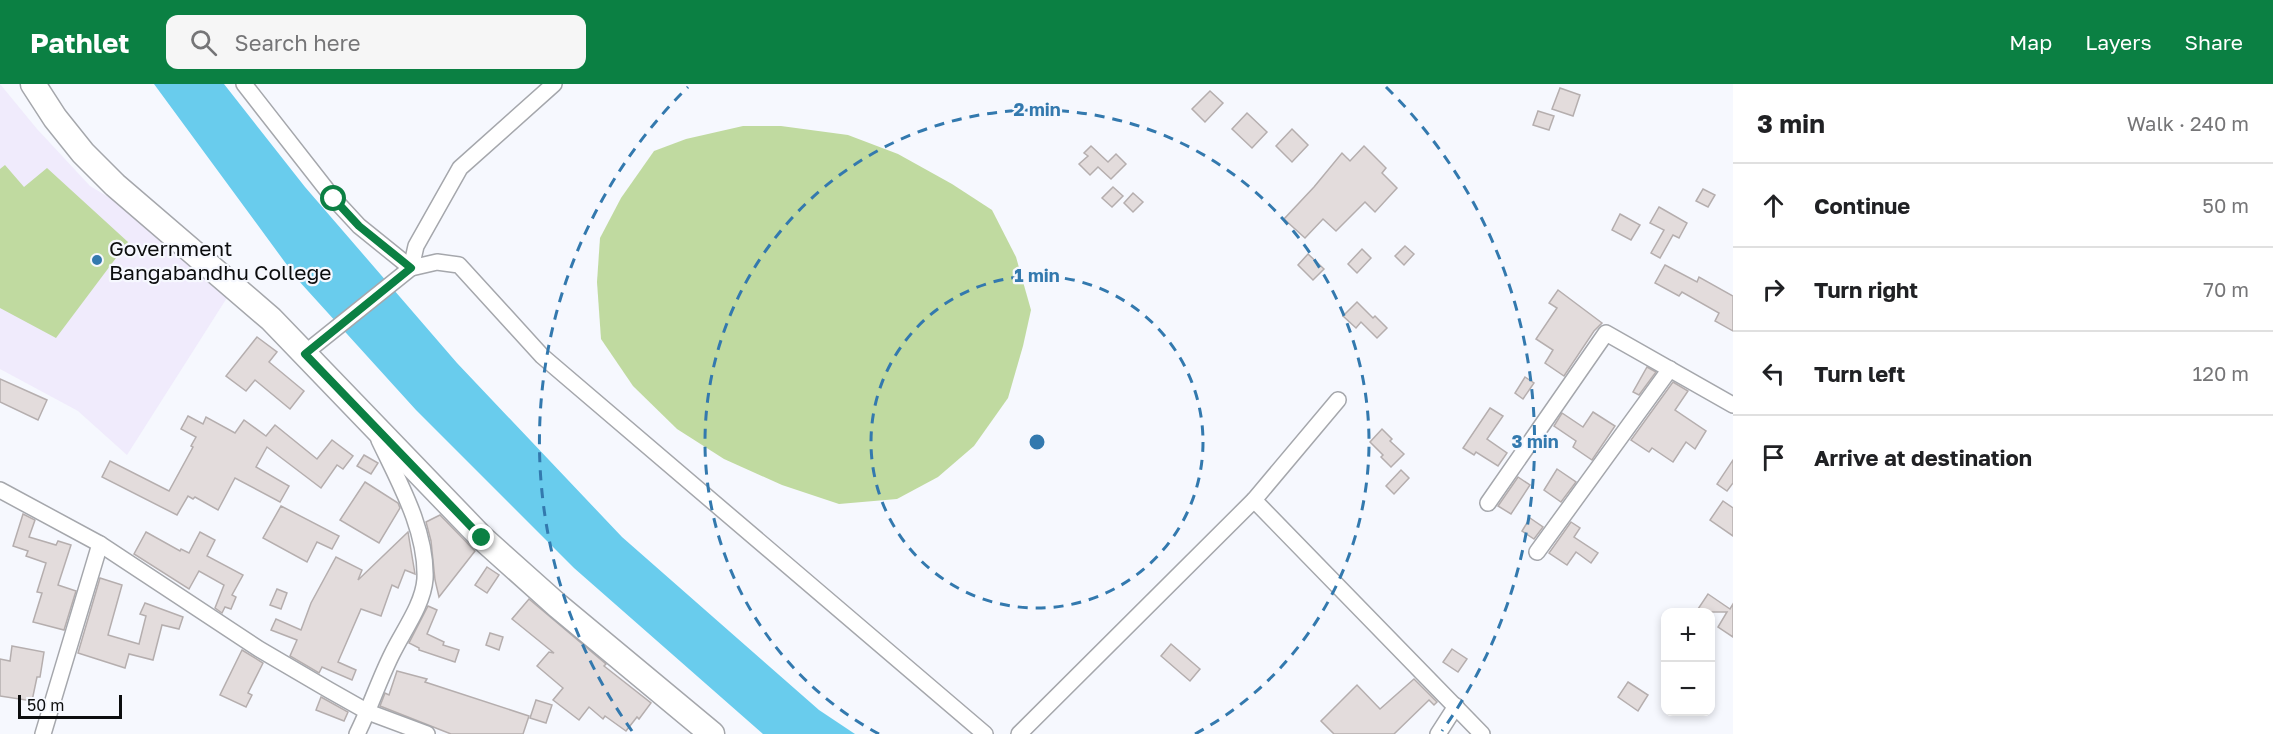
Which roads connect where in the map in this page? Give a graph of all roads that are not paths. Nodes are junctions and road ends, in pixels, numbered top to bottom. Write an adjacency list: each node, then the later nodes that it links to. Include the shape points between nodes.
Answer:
1 (33, 84): 5 (main road, via 55,118 99,169 240,291)
2 (244, 84): 4 (street, via 334,199)
3 (554, 84): 4 (street, via 460,168)
4 (406, 271): 5 (street); 21 (street, via 437,262 459,265 542,356)
5 (305, 354): 9 (main road)
6 (1670, 369): 8 (street); 12 (street, via 1606,333); 14 (street)
7 (1338, 400): 11 (street)
8 (1733, 405)
9 (371, 424): 16 (street, via 414,520 425,579 421,597); 20 (main road, via 482,538)
10 (0, 490): 13 (street)
11 (1254, 500): 15 (street); 22 (street)
12 (1488, 503)
13 (100, 544): 16 (street, via 259,649); 17 (street)
14 (1537, 552)
15 (1456, 706): 23 (street); 24 (street)
16 (368, 712): 18 (street); 19 (street)
17 (44, 734)
18 (357, 734)
19 (427, 734)
20 (712, 734)
21 (985, 734)
22 (1019, 734)
23 (1438, 734)
24 (1482, 734)

